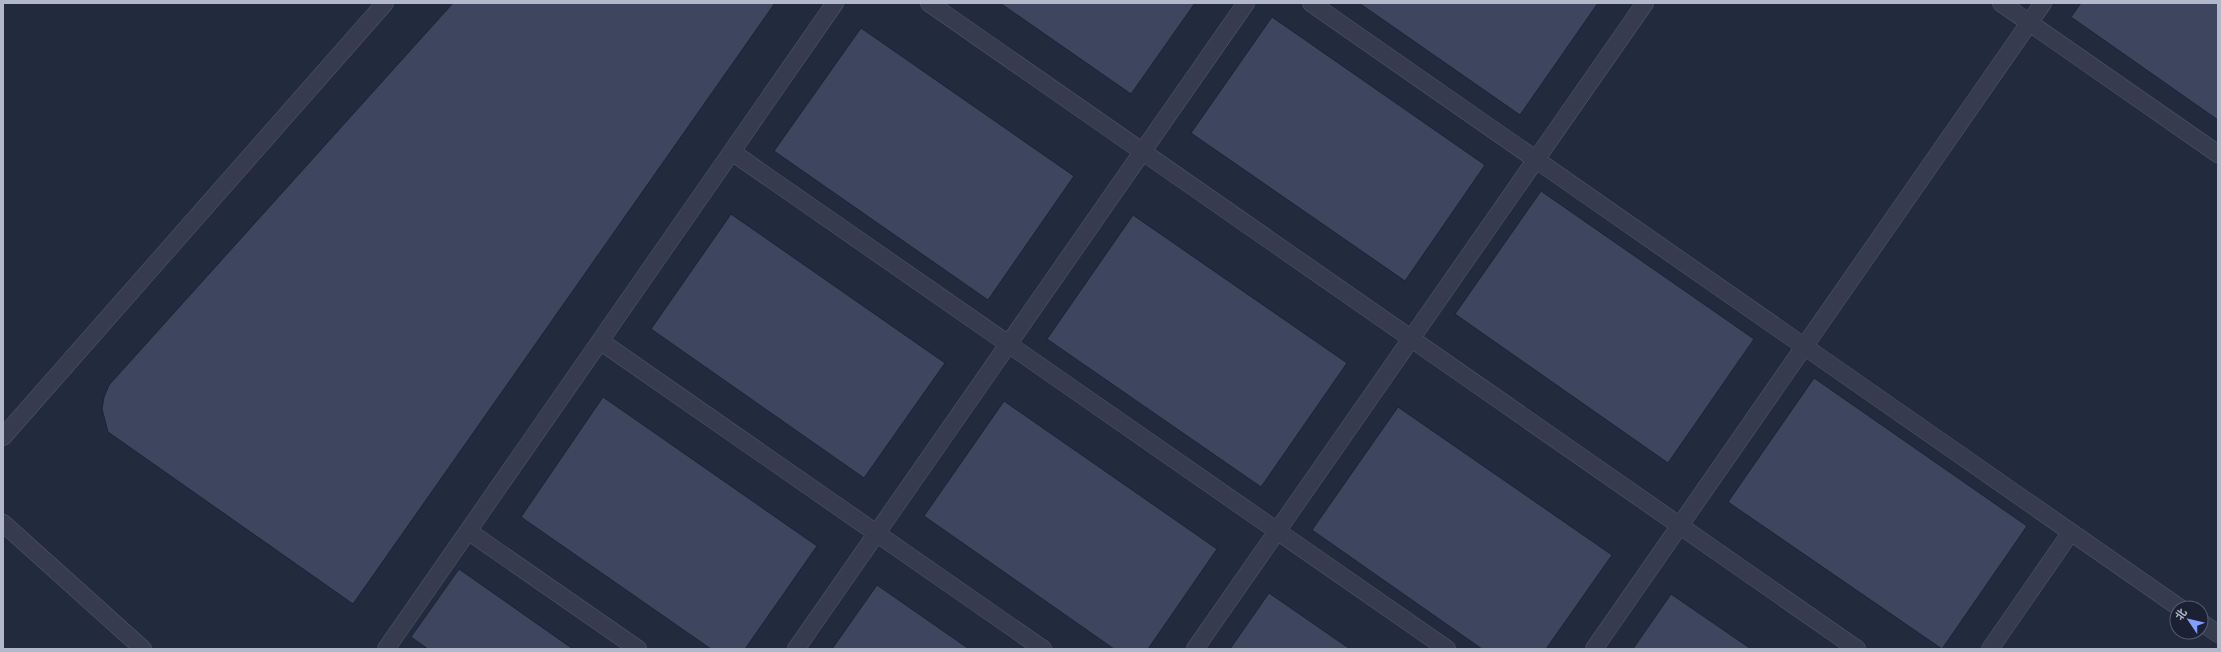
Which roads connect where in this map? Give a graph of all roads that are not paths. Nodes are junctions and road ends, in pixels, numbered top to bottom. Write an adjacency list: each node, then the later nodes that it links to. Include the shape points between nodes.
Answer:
1 (385, 3): 18 (lane)
2 (836, 3): 11 (lane)
3 (929, 3): 10 (lane)
4 (1246, 3): 10 (lane)
5 (1311, 3): 13 (lane)
6 (1645, 3): 13 (lane)
7 (2001, 3): 9 (lane)
8 (2043, 3): 9 (lane)
9 (2030, 23): 12 (lane); 17 (lane)
10 (1143, 151): 14 (lane); 16 (lane)
11 (732, 152): 15 (lane); 16 (lane)
12 (2218, 154)
13 (1535, 159): 14 (lane); 17 (lane)
14 (1411, 338): 20 (lane); 22 (lane)
15 (600, 341): 21 (lane); 24 (lane)
16 (1008, 344): 22 (lane); 24 (lane)
17 (1804, 346): 20 (lane); 23 (lane)
18 (3, 437)
19 (3, 523): 28 (lane)
20 (1680, 525): 35 (lane); 36 (lane)
21 (468, 531): 29 (lane); 30 (lane)
22 (1277, 531): 33 (lane); 34 (lane)
23 (2071, 532): 25 (lane); 37 (lane)
24 (876, 533): 31 (lane); 32 (lane)
25 (2169, 600)
26 (2209, 628): 27 (lane)
27 (2218, 634)
28 (143, 649)
29 (386, 649)
30 (638, 649)
31 (796, 649)
32 (1043, 649)
33 (1195, 649)
34 (1447, 649)
35 (1594, 649)
36 (1857, 649)
37 (1990, 649)

